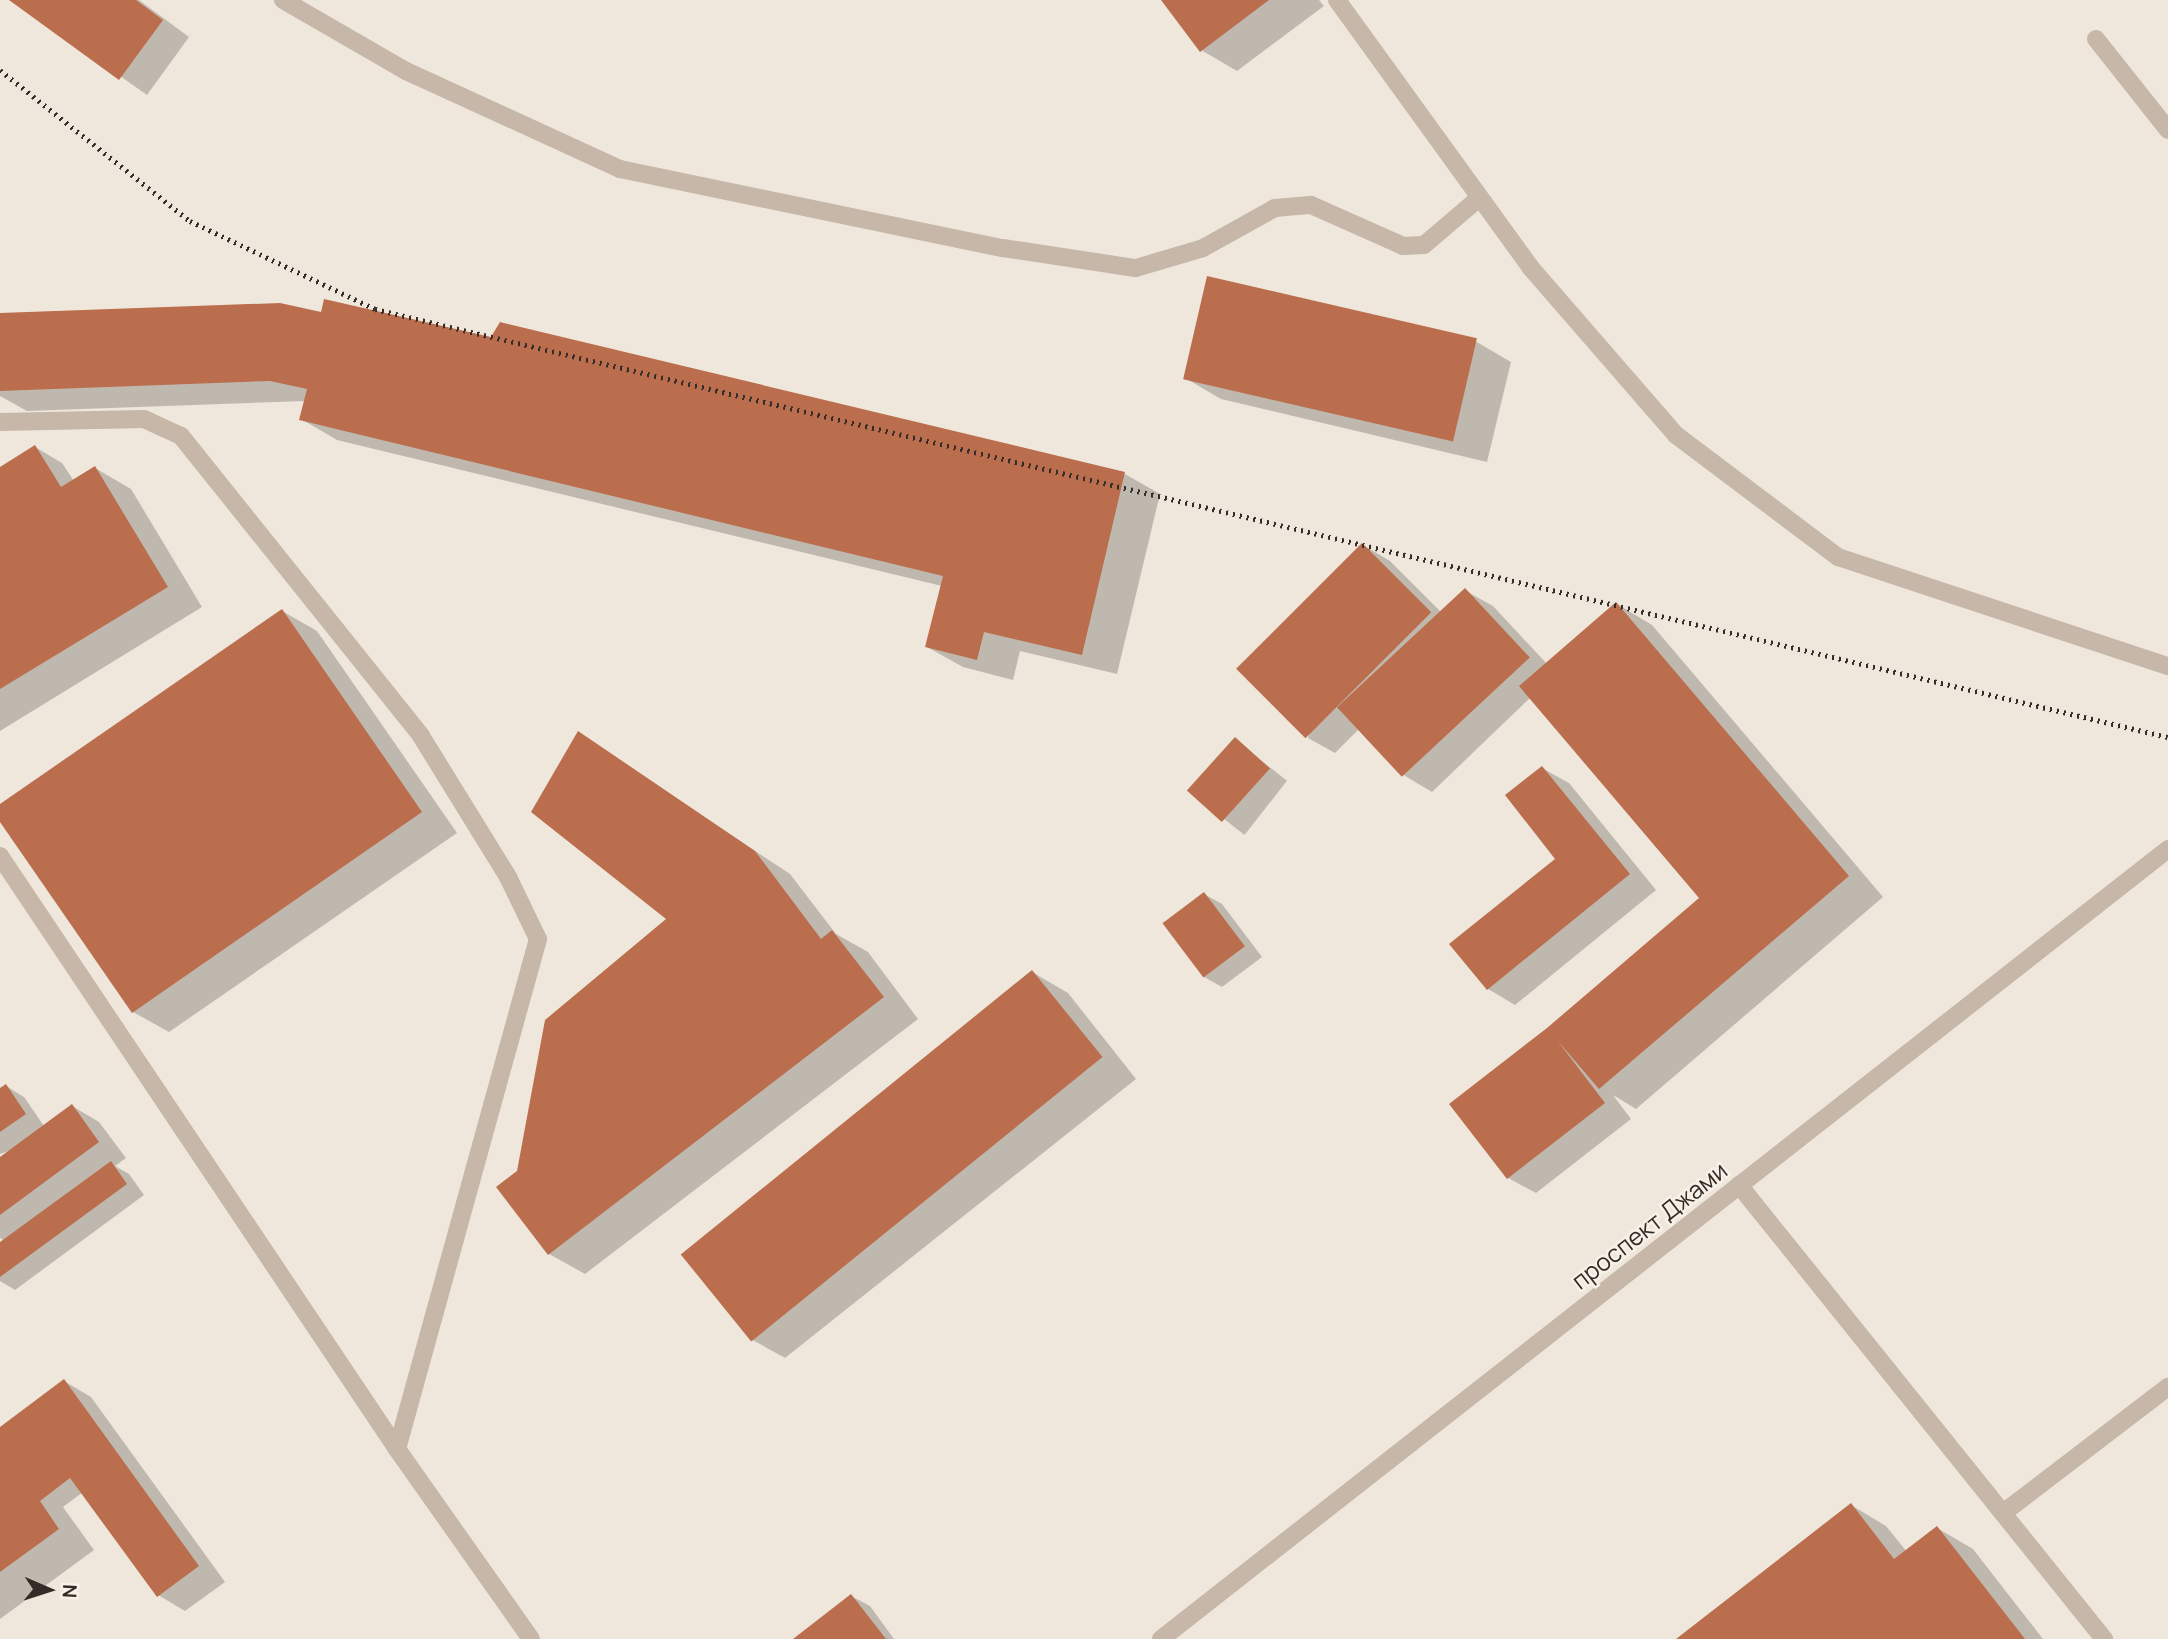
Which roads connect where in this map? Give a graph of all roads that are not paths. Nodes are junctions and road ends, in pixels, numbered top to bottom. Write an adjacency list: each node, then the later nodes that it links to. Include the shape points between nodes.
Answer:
1 (283, 0): 5 (street, via 405,71 620,169 1003,248 1136,268 1203,248 1275,208 1311,205 1403,246 1424,245)
2 (1337, 0): 5 (street)
3 (2096, 39): 4 (street)
4 (2168, 130)
5 (1479, 198): 7 (street, via 1530,267 1676,436 1838,556)
6 (0, 422): 12 (street, via 144,419 181,436 421,736 508,877 538,939)
7 (2168, 666)
8 (2168, 849): 10 (street, проспект Джами)
9 (0, 856): 12 (street)
10 (1739, 1185): 13 (street); 15 (street, проспект Джами)
11 (2168, 1387): 13 (street)
12 (397, 1449): 14 (street)
13 (2003, 1513): 16 (street)
14 (531, 1639)
15 (1161, 1639)
16 (2104, 1639)

